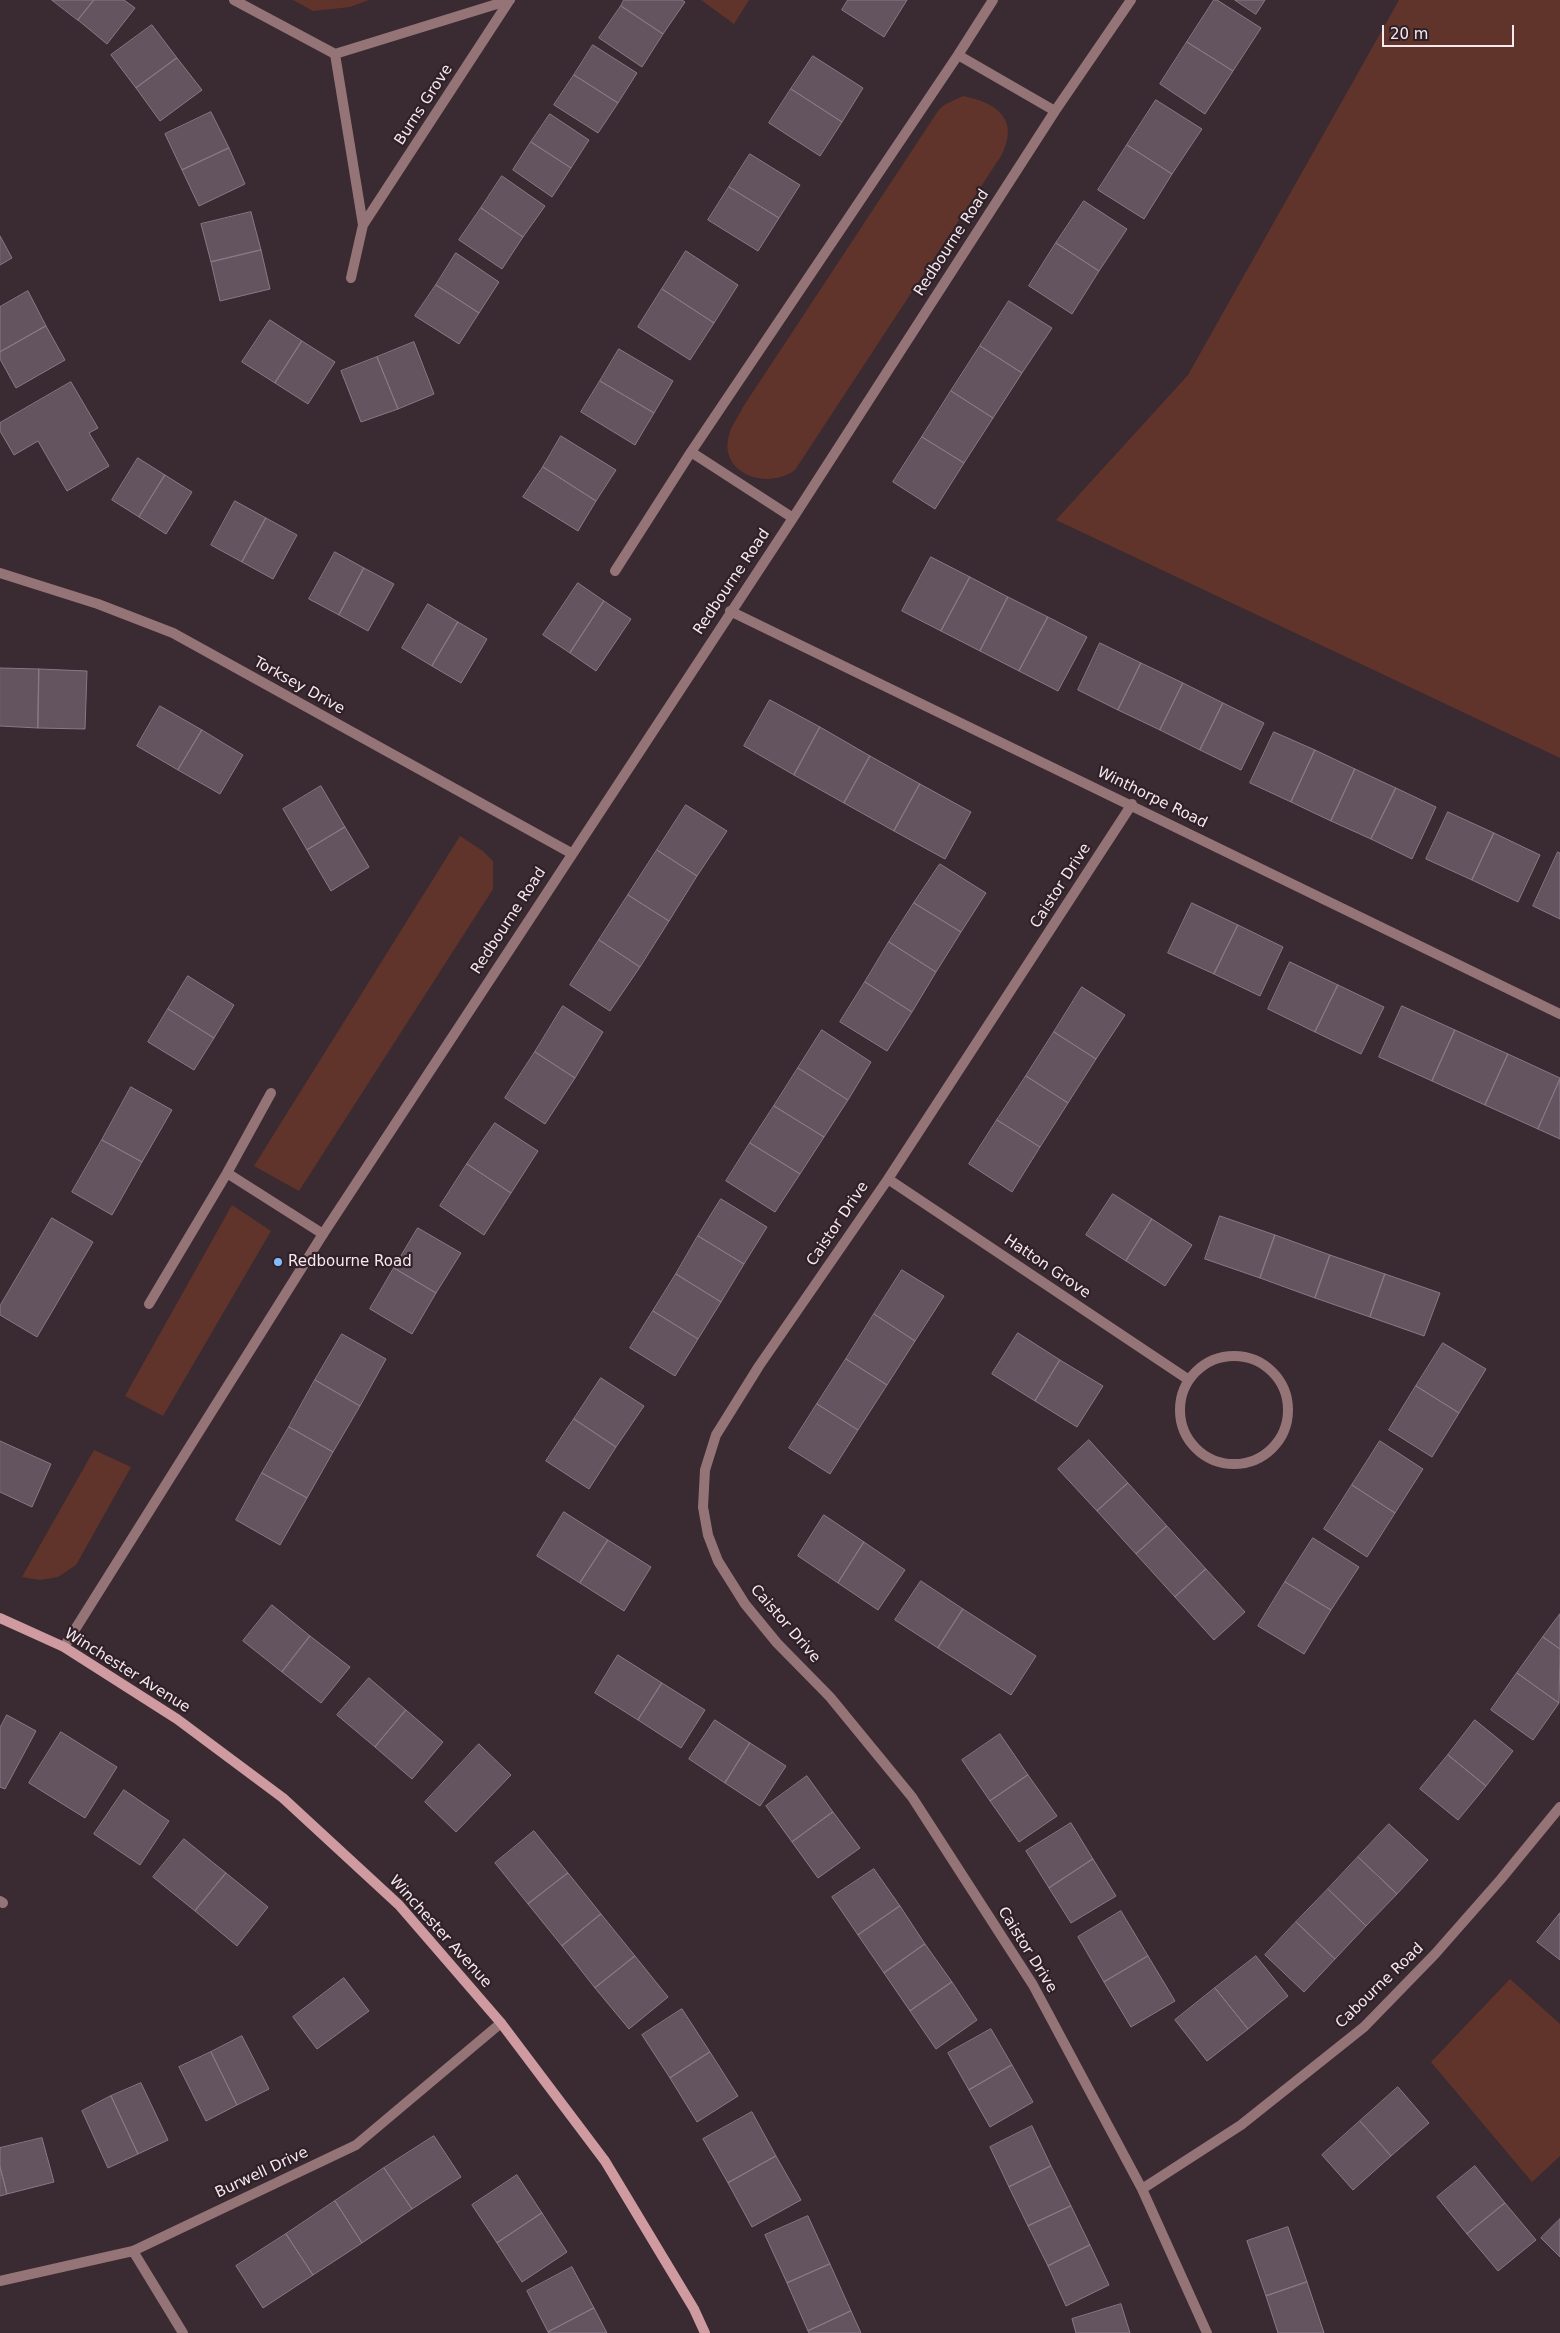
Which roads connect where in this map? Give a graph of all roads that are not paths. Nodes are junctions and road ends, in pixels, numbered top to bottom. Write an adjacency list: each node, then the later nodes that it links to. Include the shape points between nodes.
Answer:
1 (234, 0): 5 (street)
2 (510, 0): 5 (street, Burns Grove); 8 (street, Burns Grove)
3 (993, 0): 6 (street)
4 (1130, 0): 7 (street, Redbourne Road)
5 (335, 54): 8 (street, Burns Grove)
6 (958, 55): 7 (street); 10 (street)
7 (1055, 111): 11 (street, Redbourne Road)
8 (363, 226): 9 (street, Burns Grove)
9 (351, 278)
10 (691, 452): 11 (street); 12 (street)
11 (793, 518): 14 (street, Redbourne Road)
12 (615, 571)
13 (0, 573): 16 (street, Torksey Drive, via 172,632)
14 (730, 611): 15 (street, Winthorpe Road); 16 (street, Redbourne Road)
15 (1132, 804): 17 (street, Winthorpe Road); 20 (street, Caistor Drive)
16 (572, 853): 21 (street, Redbourne Road)
17 (1560, 1014)
18 (271, 1093): 19 (street)
19 (226, 1173): 21 (street); 22 (street)
20 (888, 1179): 23 (street, Hatton Grove); 28 (street, Caistor Drive, via 716,1434 705,1470 703,1507 708,1535 718,1561 745,1604 830,1697 912,1797 1033,1985)
21 (323, 1234): 25 (street, Redbourne Road)
22 (149, 1304)
23 (1189, 1380): 23 (street, via 1196,1370 1212,1359 1231,1355 1249,1357 1270,1368 1281,1382 1289,1408 1286,1426 1278,1443 1264,1456 1246,1463 1227,1464 1210,1459 1194,1448 1184,1432 1179,1413 1182,1394)
24 (0, 1618): 25 (street, Winchester Avenue)
25 (64, 1647): 27 (street, Winchester Avenue, via 178,1719 283,1798 399,1905)
26 (1560, 1807): 28 (street, Cabourne Road, via 1455,1931 1364,2027 1241,2125)
27 (501, 2023): 29 (street, Burwell Drive, via 356,2145); 32 (street, Winchester Avenue, via 606,2161)
28 (1142, 2189): 33 (street, Caistor Drive)
29 (133, 2251): 30 (street, Burwell Drive); 31 (street)
30 (0, 2281)
31 (183, 2333)
32 (705, 2333)
33 (1207, 2333)

